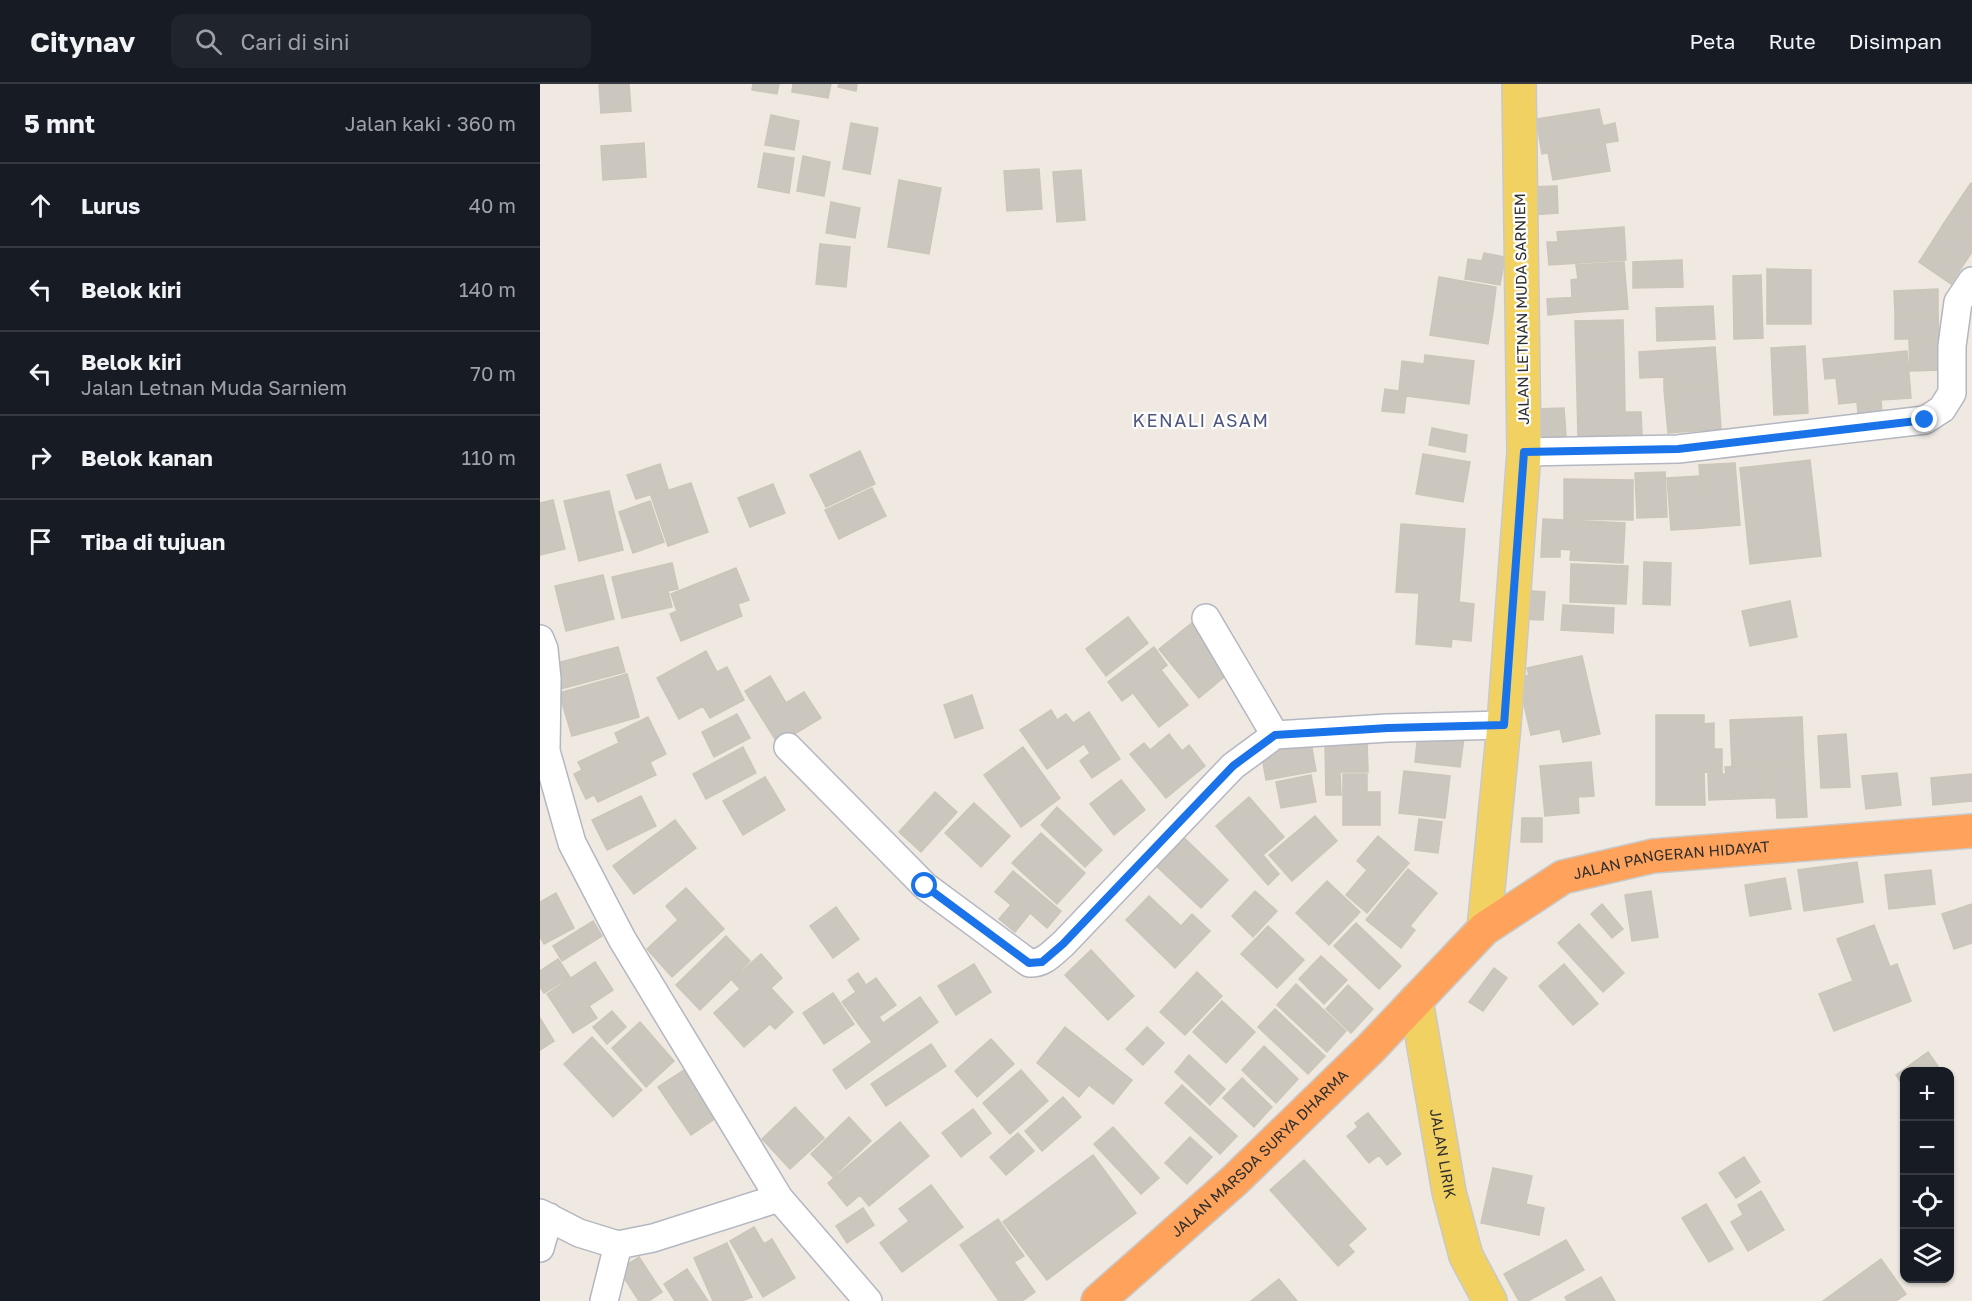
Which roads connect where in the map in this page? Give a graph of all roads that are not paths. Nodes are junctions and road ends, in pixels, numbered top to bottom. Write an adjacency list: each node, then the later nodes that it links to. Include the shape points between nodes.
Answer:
1 (1519, 84): 3 (main road, JALAN LETNAN MUDA SARNIEM)
2 (1967, 295): 3 (street, via 1952,346 1952,393 1942,409 1925,420 1678,449)
3 (1524, 452): 6 (main road, JALAN LETNAN MUDA SARNIEM)
4 (1206, 618): 7 (street)
5 (540, 639): 9 (street, via 547,680)
6 (1504, 725): 7 (street); 11 (main road, JALAN LETNAN MUDA SARNIEM)
7 (1275, 735): 8 (street, via 1233,766 1063,944 1042,962 1035,963 1029,963 925,886)
8 (788, 747)
9 (543, 752): 13 (street, via 572,843 622,939)
10 (1972, 831): 11 (highway, JALAN PANGERAN HIDAYAT, via 1653,856 1563,877)
11 (1484, 929): 12 (highway, JALAN PANGERAN HIDAYAT)
12 (1416, 1000): 19 (highway, JALAN MARSDA SURYA DHARMA, via 1235,1180); 20 (main road, JALAN LIRIK, via 1449,1192 1466,1256)
13 (779, 1198): 15 (street, via 653,1238); 18 (street)
14 (545, 1215): 15 (street, via 579,1233); 16 (street)
15 (618, 1245): 17 (street)
16 (540, 1248)
17 (604, 1301)
18 (868, 1301)
19 (1098, 1301)
20 (1490, 1301)

